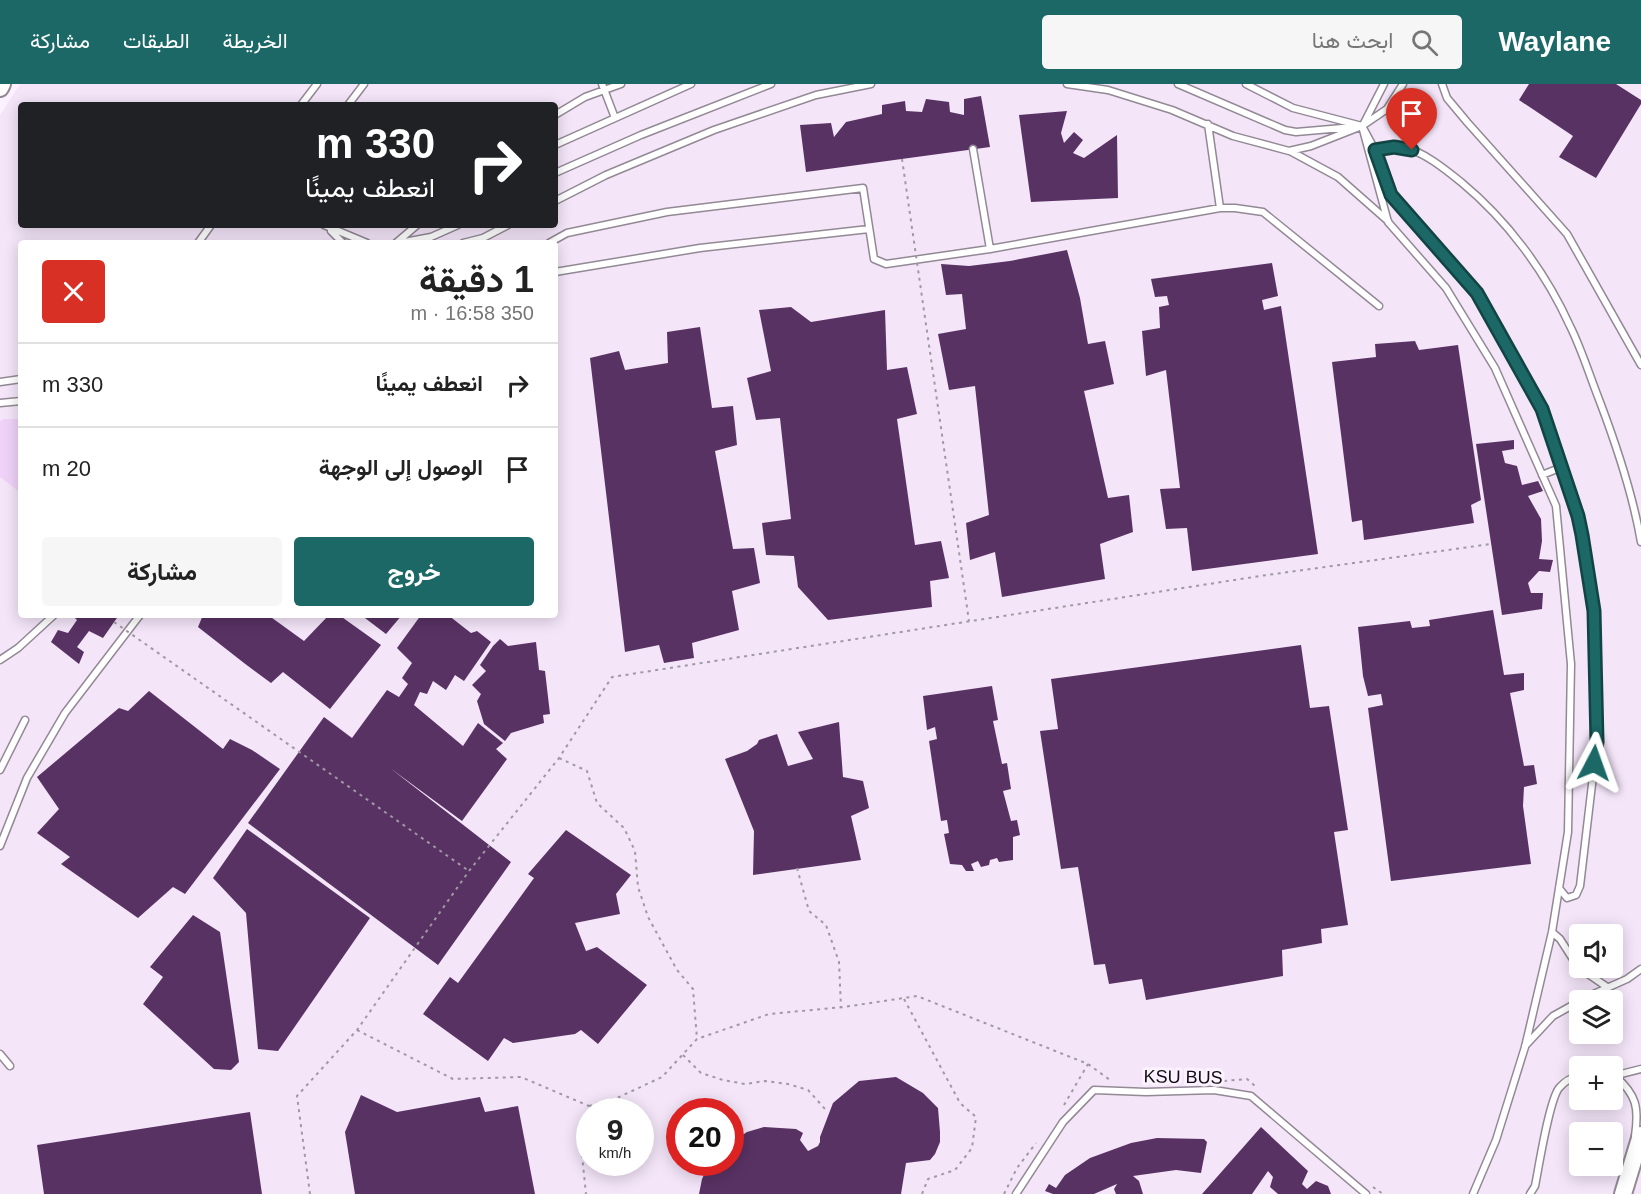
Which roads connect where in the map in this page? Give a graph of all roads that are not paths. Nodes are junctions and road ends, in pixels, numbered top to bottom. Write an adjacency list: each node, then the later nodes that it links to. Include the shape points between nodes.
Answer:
1 (317, 84): 15 (lane)
2 (364, 84): 16 (lane)
3 (621, 84): 14 (lane)
4 (692, 84): 18 (lane)
5 (771, 84): 25 (lane)
6 (871, 84): 26 (lane, via 816,95 714,130)
7 (1067, 84): 19 (lane, via 1108,90)
8 (1178, 84): 20 (lane, via 1285,130)
9 (1246, 84): 13 (lane)
10 (1384, 84): 20 (lane)
11 (1403, 84): 20 (lane, via 1387,109)
12 (1442, 84): 48 (lane, via 1447,98 1467,122 1567,234)
13 (1257, 86): 20 (lane, via 1293,108)
14 (604, 87): 17 (lane); 18 (lane)
15 (303, 102)
16 (350, 102)
17 (558, 113)
18 (615, 117): 21 (lane)
19 (1208, 124): 24 (lane, via 1233,136); 27 (lane)
20 (1362, 126): 23 (lane); 24 (lane); 28 (lane)
21 (558, 144)
22 (973, 149): 45 (lane)
23 (1375, 150): 53 (lane, via 1391,195 1477,293 1542,409); 55 (lane, via 1404,147 1453,176 1510,230 1541,275 1571,327 1614,439)
24 (1289, 151): 28 (lane, via 1338,177)
25 (558, 172)
26 (558, 199)
27 (1220, 208): 45 (lane); 47 (lane, via 1263,212)
28 (1388, 222): 54 (lane, via 1446,288 1495,368)
29 (210, 228): 37 (lane)
30 (327, 228): 38 (lane)
31 (329, 228): 39 (lane)
32 (414, 228): 40 (lane)
33 (451, 228): 41 (lane)
34 (502, 228): 36 (lane)
35 (869, 229): 44 (lane, via 863,188 667,212 567,233); 45 (lane, via 874,259 886,264); 46 (lane, via 700,248)
36 (483, 238): 42 (lane); 43 (lane)
37 (200, 240)
38 (340, 240)
39 (359, 240)
40 (400, 240)
41 (414, 240)
42 (475, 240)
43 (480, 240)
44 (554, 240)
45 (990, 249)
46 (558, 272)
47 (1379, 306)
48 (1641, 365)
49 (18, 379): 50 (lane)
50 (0, 382)
51 (18, 401): 52 (lane)
52 (0, 404)
53 (1562, 467): 54 (lane); 62 (lane, via 1578,516 1594,611 1597,742 1580,886 1576,895 1567,898)
54 (1542, 475): 62 (lane, via 1556,506 1571,664 1568,832)
55 (1641, 542)
56 (51, 618): 58 (lane)
57 (138, 618): 61 (lane, via 65,713 27,778)
58 (0, 660)
59 (25, 720): 60 (lane)
60 (0, 770)
61 (0, 846)
62 (1559, 888): 63 (lane)
63 (1552, 932): 65 (lane, via 1578,967); 68 (lane)
64 (1641, 969): 65 (lane)
65 (1607, 987): 66 (lane)
66 (1601, 990)
67 (1569, 1007): 68 (lane, via 1553,1016)
68 (1525, 1047): 79 (lane, via 1496,1140)
69 (0, 1054): 70 (lane)
70 (10, 1066)
71 (1641, 1069): 72 (lane)
72 (1623, 1074)
73 (1569, 1081): 80 (lane, via 1559,1088 1552,1108)
74 (1623, 1083): 76 (lane, via 1634,1097 1638,1116)
75 (1641, 1135): 76 (main road)
76 (1632, 1158): 81 (main road)
77 (1016, 1194): 78 (lane, KSU BUS, via 1063,1122 1094,1090 1214,1090 1251,1096)
78 (1366, 1194)
79 (1473, 1194)
80 (1530, 1194)
81 (1623, 1194)

